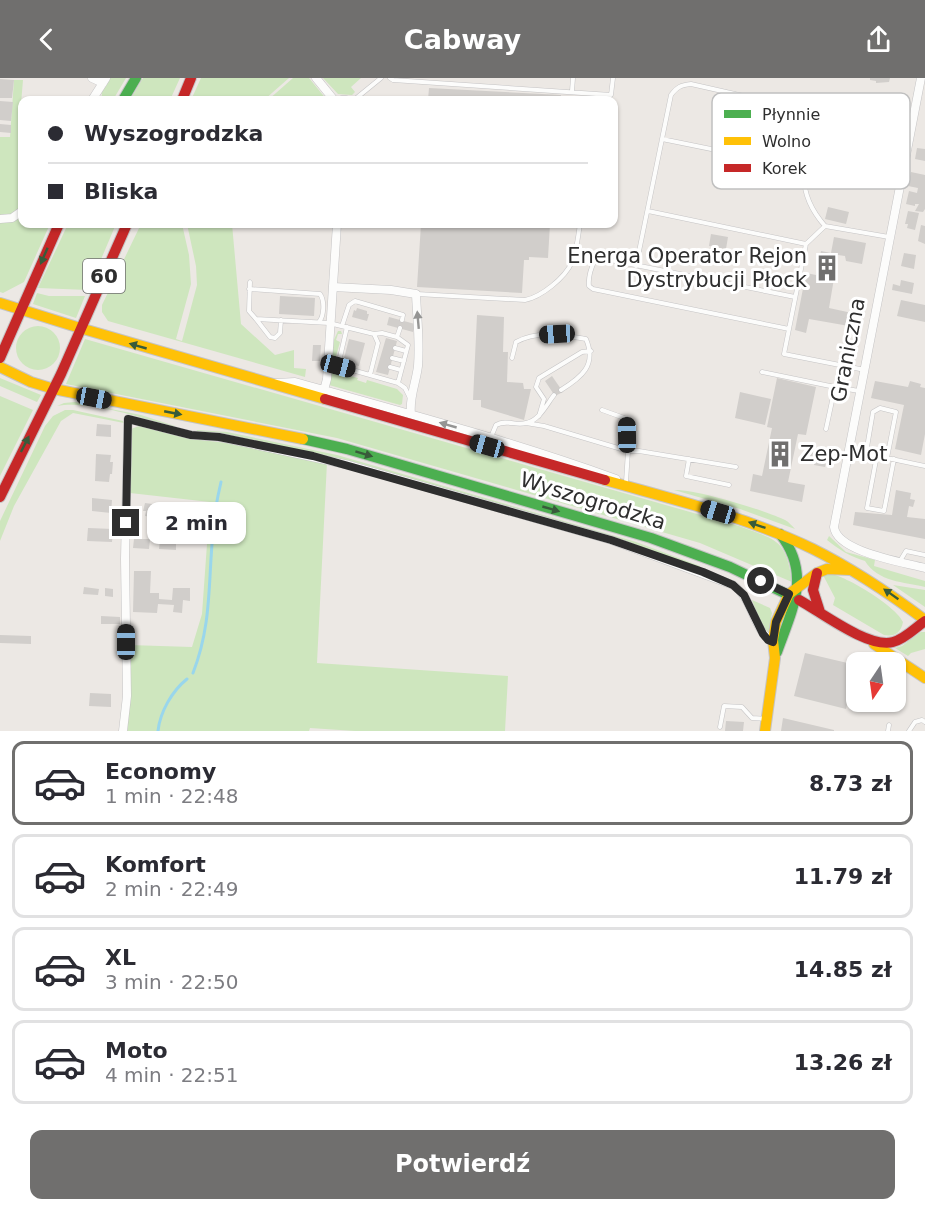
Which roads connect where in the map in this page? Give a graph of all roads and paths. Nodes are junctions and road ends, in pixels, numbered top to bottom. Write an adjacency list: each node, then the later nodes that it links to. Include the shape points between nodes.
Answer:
1 (92, 78): 9 (street)
2 (136, 78): 15 (main road)
3 (193, 78): 16 (main road)
4 (316, 78): 17 (street)
5 (381, 78): 18 (lane)
6 (390, 78): 11 (lane)
7 (573, 78): 11 (lane)
8 (613, 78): 13 (lane)
9 (105, 80): 14 (street)
10 (922, 80): 20 (street, Graniczna)
11 (573, 91): 13 (lane)
12 (731, 93): 19 (lane, via 691,84 676,89 671,95)
13 (611, 95)
14 (95, 96)
15 (125, 96)
16 (184, 96)
17 (331, 96)
18 (359, 96)
19 (662, 139): 21 (lane); 24 (lane)
20 (910, 139)
21 (712, 149)
22 (806, 189): 27 (lane, via 815,214)
23 (900, 189): 32 (street, Graniczna)
24 (648, 211): 33 (lane); 34 (lane)
25 (18, 214): 26 (street, via 12,219)
26 (0, 219)
27 (825, 226): 32 (lane); 33 (lane)
28 (57, 228): 41 (main road, one-way to 41)
29 (125, 228): 48 (main road, 60)
30 (337, 228): 36 (street)
31 (579, 228): 38 (lane, via 568,270 534,299)
32 (890, 237): 71 (street, Graniczna)
33 (806, 244): 39 (lane)
34 (636, 266): 39 (lane); 50 (lane, via 596,259 589,286)
35 (250, 282): 37 (lane)
36 (333, 287): 38 (street); 46 (street)
37 (249, 289): 42 (lane, via 249,311); 45 (lane, via 320,294 323,300)
38 (416, 294): 56 (street, one-way to 38)
39 (795, 297): 50 (lane)
40 (0, 303): 41 (main road)
41 (21, 310): 48 (main road, Wyszogrodzka); 62 (main road)
42 (256, 319): 43 (lane); 43 (lane, via 274,338 280,333)
43 (281, 320): 45 (lane)
44 (402, 320): 47 (lane, via 403,315 356,302 349,304)
45 (319, 323): 46 (lane)
46 (329, 323): 47 (lane); 78 (street)
47 (345, 327): 51 (lane); 73 (lane, via 338,366)
48 (80, 328): 75 (main road, Wyszogrodzka, one-way to 48); 77 (main road)
49 (399, 328): 52 (lane)
50 (789, 329): 71 (lane, via 784,354)
51 (374, 334): 52 (lane); 53 (lane)
52 (397, 337): 55 (lane)
53 (378, 343): 54 (lane); 60 (lane)
54 (384, 345)
55 (408, 345): 56 (lane); 58 (lane)
56 (419, 346): 82 (street)
57 (395, 348): 58 (lane)
58 (406, 351): 65 (lane)
59 (591, 351): 64 (lane, via 586,339 528,335 516,342); 79 (lane, via 588,368); 85 (lane, via 582,352 539,378 536,387 544,399)
60 (375, 353): 61 (lane); 66 (lane)
61 (381, 355)
62 (0, 358)
63 (392, 358): 65 (lane)
64 (512, 358)
65 (404, 361): 70 (lane)
66 (373, 363): 67 (lane); 73 (lane)
67 (378, 364)
68 (0, 367): 77 (main road, Wyszogrodzka)
69 (390, 367): 70 (lane)
70 (401, 370): 74 (lane)
71 (865, 370): 80 (street, Graniczna)
72 (762, 372): 76 (lane)
73 (369, 375): 74 (lane)
74 (398, 382): 82 (lane)
75 (268, 383): 78 (street, via 295,382); 100 (main road, Wyszogrodzka)
76 (835, 387): 80 (lane); 87 (lane)
77 (54, 389): 101 (main road, one-way to 77); 109 (main road, Wyszogrodzka, one-way to 109, via 347,449 673,545)
78 (324, 390): 84 (street)
79 (561, 390)
80 (860, 391): 89 (street, Graniczna)
81 (554, 394): 85 (lane)
82 (410, 399): 84 (street)
83 (602, 410): 90 (lane, via 627,419)
84 (411, 414): 88 (street, one-way to 84)
85 (539, 416): 86 (lane)
86 (526, 423): 88 (lane, via 503,421 496,425); 90 (lane)
87 (826, 429)
88 (491, 437): 98 (street)
89 (848, 450): 91 (lane); 104 (street, Graniczna, via 834,532 850,547)
90 (628, 452): 94 (lane); 98 (lane)
91 (866, 453): 92 (lane); 93 (lane, via 873,412 880,408 896,412)
92 (877, 455): 93 (lane); 95 (lane, via 867,508 884,511)
93 (887, 458): 95 (lane)
94 (689, 459): 97 (lane); 99 (lane, via 686,476)
95 (894, 459): 96 (lane)
96 (925, 466)
97 (736, 467)
98 (626, 482): 100 (street)
99 (729, 485)
100 (663, 495): 102 (main road, Wyszogrodzka, one-way to 100)
101 (0, 497)
102 (779, 533): 106 (main road, Wyszogrodzka); 108 (main road, via 791,550)
103 (925, 555): 104 (lane, via 906,551)
104 (900, 561): 105 (street, Graniczna)
105 (925, 568)
106 (856, 571): 107 (main road, via 833,569); 111 (main road, Wyszogrodzka, one-way to 106)
107 (817, 573): 108 (main road); 110 (main road, via 813,590)
108 (797, 586): 109 (main road)
109 (792, 596): 110 (main road, Wyszogrodzka); 113 (main road)
110 (820, 612): 112 (main road, Wyszogrodzka)
111 (925, 621): 112 (main road, Wyszogrodzka, via 895,642)
112 (867, 639): 114 (main road)
113 (776, 643): 115 (main road); 119 (street, via 763,634 744,595 733,585 611,540 313,456 191,435 128,419 127,696)
114 (925, 678)
115 (767, 719): 118 (lane, via 752,718 742,707 724,706); 120 (main road)
116 (925, 722): 122 (lane, via 915,722)
117 (889, 725): 121 (lane)
118 (720, 727)
119 (123, 731)
120 (765, 731)
121 (888, 731)
122 (909, 731)

